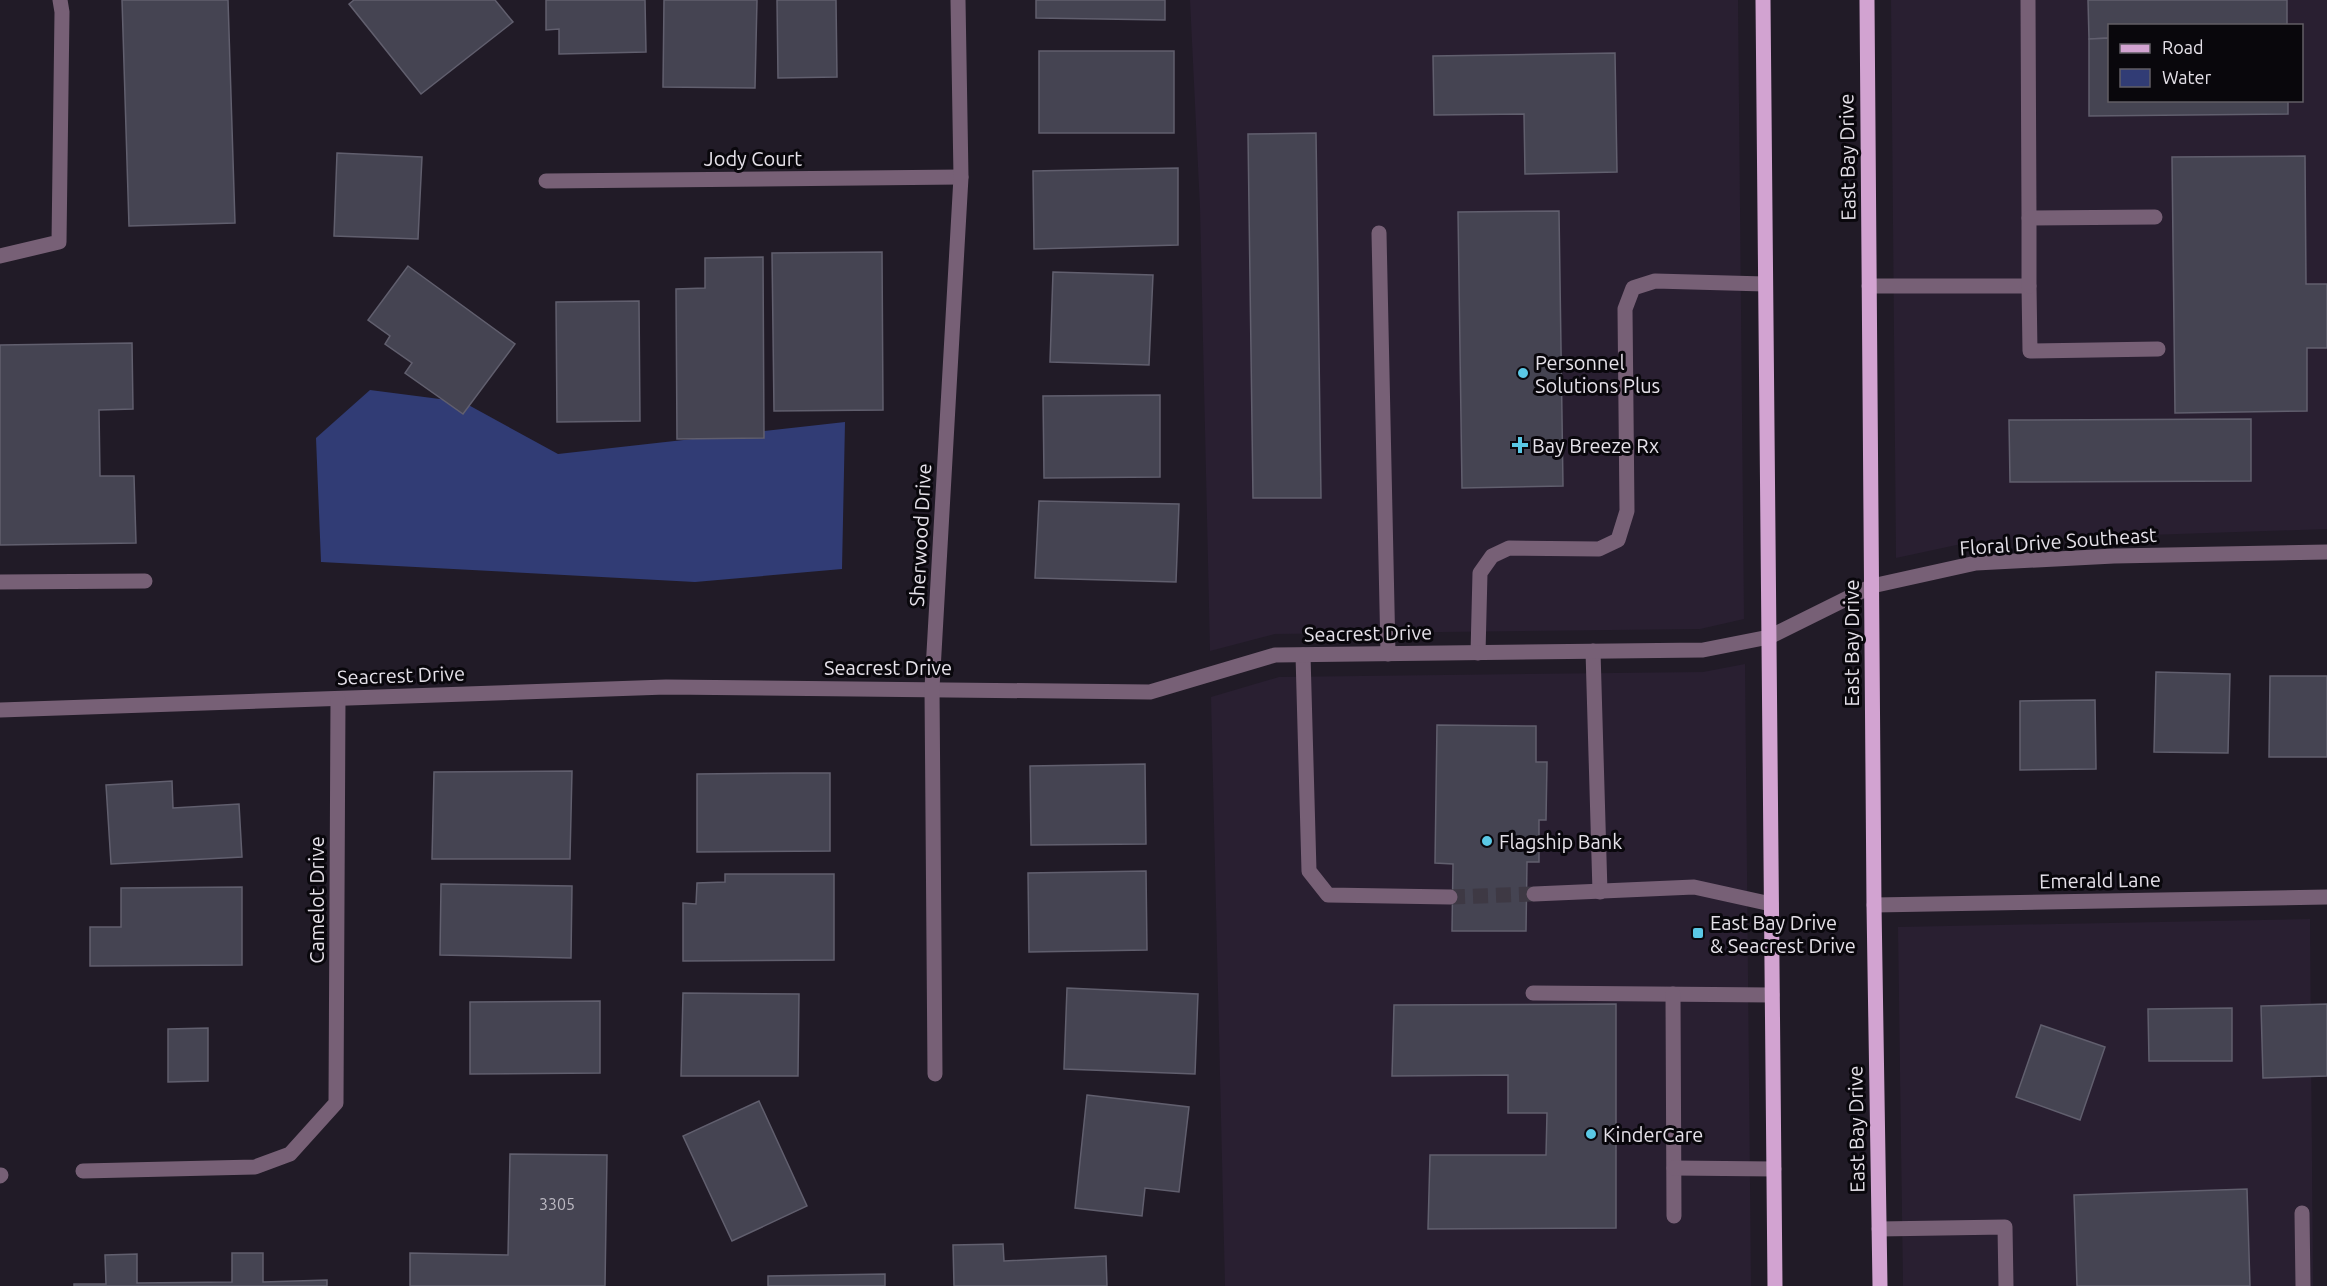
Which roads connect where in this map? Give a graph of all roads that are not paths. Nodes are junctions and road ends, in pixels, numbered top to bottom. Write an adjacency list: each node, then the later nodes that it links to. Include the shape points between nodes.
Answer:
1 (60, 0): 11 (street, via 59,242)
2 (958, 0): 6 (street, Sherwood Drive)
3 (1763, 0): 12 (main road)
4 (1867, 0): 13 (main road, East Bay Drive)
5 (2028, 0): 9 (street)
6 (961, 177): 7 (street, Jody Court); 25 (street, Sherwood Drive)
7 (546, 181)
8 (2155, 217): 9 (street)
9 (2029, 218): 14 (street)
10 (1379, 233): 23 (street)
11 (0, 256)
12 (1765, 284): 20 (main road); 22 (street, via 1655,281 1633,288 1625,309 1628,511 1618,540 1599,549 1509,548 1492,556 1480,573)
13 (1869, 286): 14 (street); 19 (main road, East Bay Drive)
14 (2029, 286): 15 (street, via 2030,351)
15 (2158, 350)
16 (2327, 552): 19 (street, Floral Drive Southeast, via 1976,563)
17 (145, 581): 18 (street)
18 (0, 582)
19 (1872, 586): 20 (street, Floral Drive Southeast); 33 (main road, East Bay Drive)
20 (1769, 637): 21 (street, Seacrest Drive, via 1703,650); 32 (main road)
21 (1593, 651): 22 (street, Seacrest Drive); 28 (street)
22 (1478, 653): 23 (street, Seacrest Drive)
23 (1388, 654): 24 (street, Seacrest Drive)
24 (1303, 655): 25 (street, Seacrest Drive, via 1275,655 1150,692); 30 (street, via 1309,871 1328,895)
25 (932, 688): 26 (street, Seacrest Drive, via 666,687); 37 (street, Sherwood Drive)
26 (338, 699): 27 (street, Seacrest Drive); 40 (street, Camelot Drive, via 336,1103 290,1154 255,1167)
27 (0, 710)
28 (1599, 892): 29 (street); 32 (street, via 1694,887)
29 (1534, 894)
30 (1450, 897)
31 (2327, 897): 33 (street, Emerald Lane)
32 (1771, 903): 36 (main road)
33 (1874, 905): 43 (main road, East Bay Drive)
34 (1533, 993): 35 (street)
35 (1673, 994): 36 (street); 38 (street)
36 (1772, 995): 39 (main road)
37 (935, 1074)
38 (1674, 1168): 39 (street); 42 (street)
39 (1774, 1169): 44 (main road)
40 (83, 1171)
41 (2302, 1213): 47 (street)
42 (1674, 1216)
43 (1879, 1229): 45 (main road, East Bay Drive); 46 (street, via 2006,1227)
44 (1775, 1286)
45 (1880, 1286)
46 (2006, 1286)
47 (2303, 1286)

